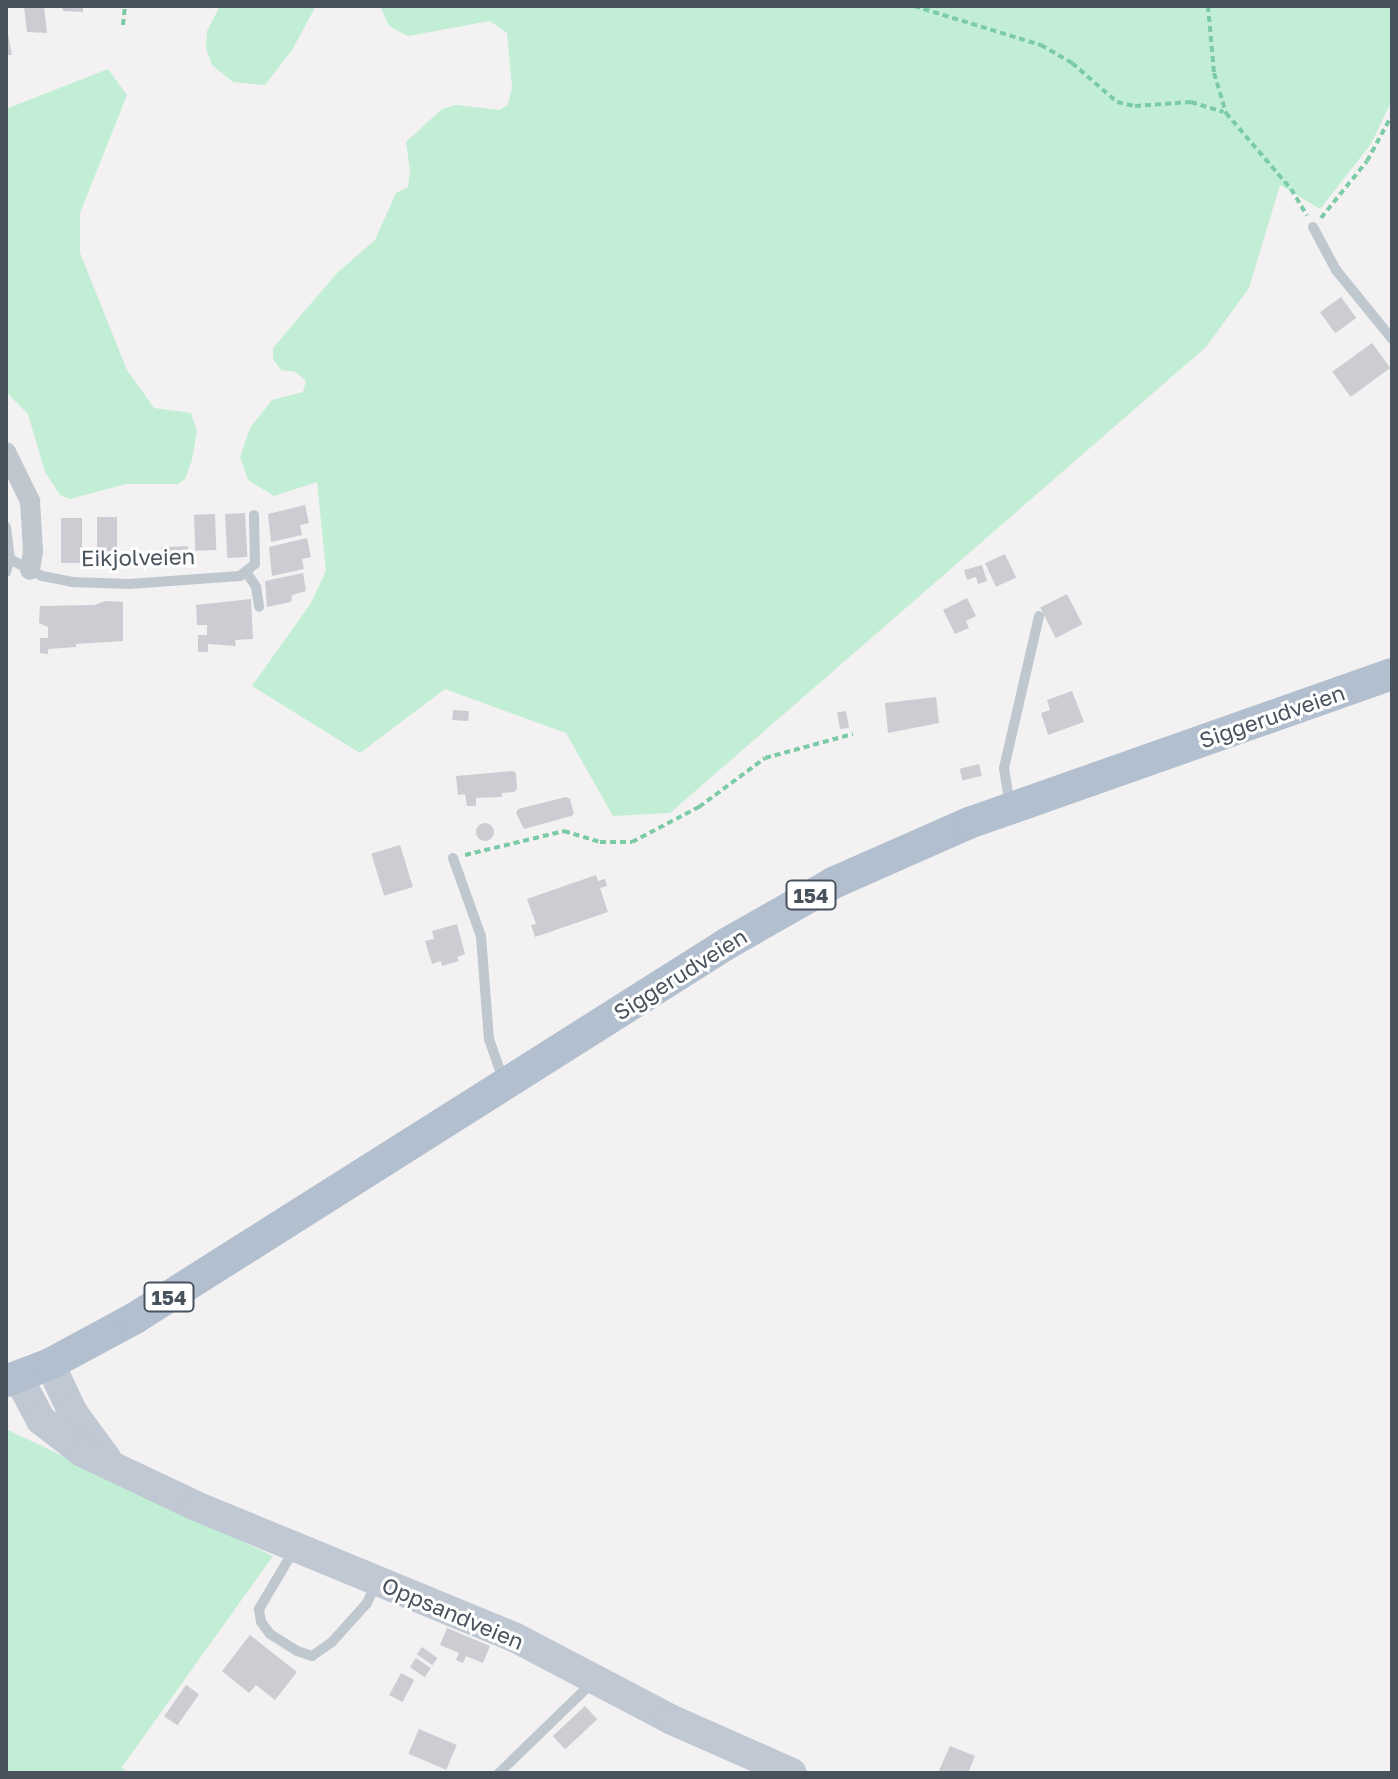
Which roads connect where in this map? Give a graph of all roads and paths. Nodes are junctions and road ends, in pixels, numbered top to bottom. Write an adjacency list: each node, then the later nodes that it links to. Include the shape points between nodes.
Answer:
1 (125, 6): 4 (path)
2 (914, 6): 5 (path, via 1041,45 1072,63 1117,102 1191,102)
3 (1208, 6): 5 (path, via 1214,73)
4 (123, 25)
5 (1226, 113): 7 (path, via 1291,189)
6 (1392, 115): 7 (path, via 1360,171)
7 (1313, 227): 8 (lane, via 1336,270)
8 (1392, 339)
9 (6, 452): 13 (street, via 30,501)
10 (254, 515): 15 (lane, via 256,557)
11 (6, 527): 12 (lane)
12 (10, 559): 13 (lane, Eikjolveien); 14 (lane)
13 (30, 570): 15 (lane, Eikjolveien, via 56,580 129,584)
14 (6, 572)
15 (247, 573): 16 (lane)
16 (259, 607)
17 (1039, 616): 20 (lane, via 1004,768)
18 (1392, 674): 20 (main road, Siggerudveien / 154)
19 (853, 734): 21 (path, via 765,758 699,807 632,842 600,842 568,831)
20 (1010, 808): 22 (main road, Siggerudveien / 154, via 898,852 801,900)
21 (453, 858): 22 (lane, via 481,936 489,1039)
22 (506, 1085): 23 (main road, Siggerudveien / 154, via 185,1288)
23 (50, 1364): 24 (main road, Siggerudveien / 154); 25 (main road, Oppsandveien, via 73,1413)
24 (12, 1379): 25 (main road, Oppsandveien, via 52,1431)
25 (110, 1463): 26 (main road, Oppsandveien, via 184,1501)
26 (296, 1547): 27 (main road, Oppsandveien); 27 (lane, via 259,1609 270,1634 297,1651 312,1656 332,1642 367,1603)
27 (378, 1580): 28 (main road, Oppsandveien, via 514,1637)
28 (595, 1679): 29 (main road, Oppsandveien); 30 (lane)
29 (774, 1770)
30 (499, 1773)

